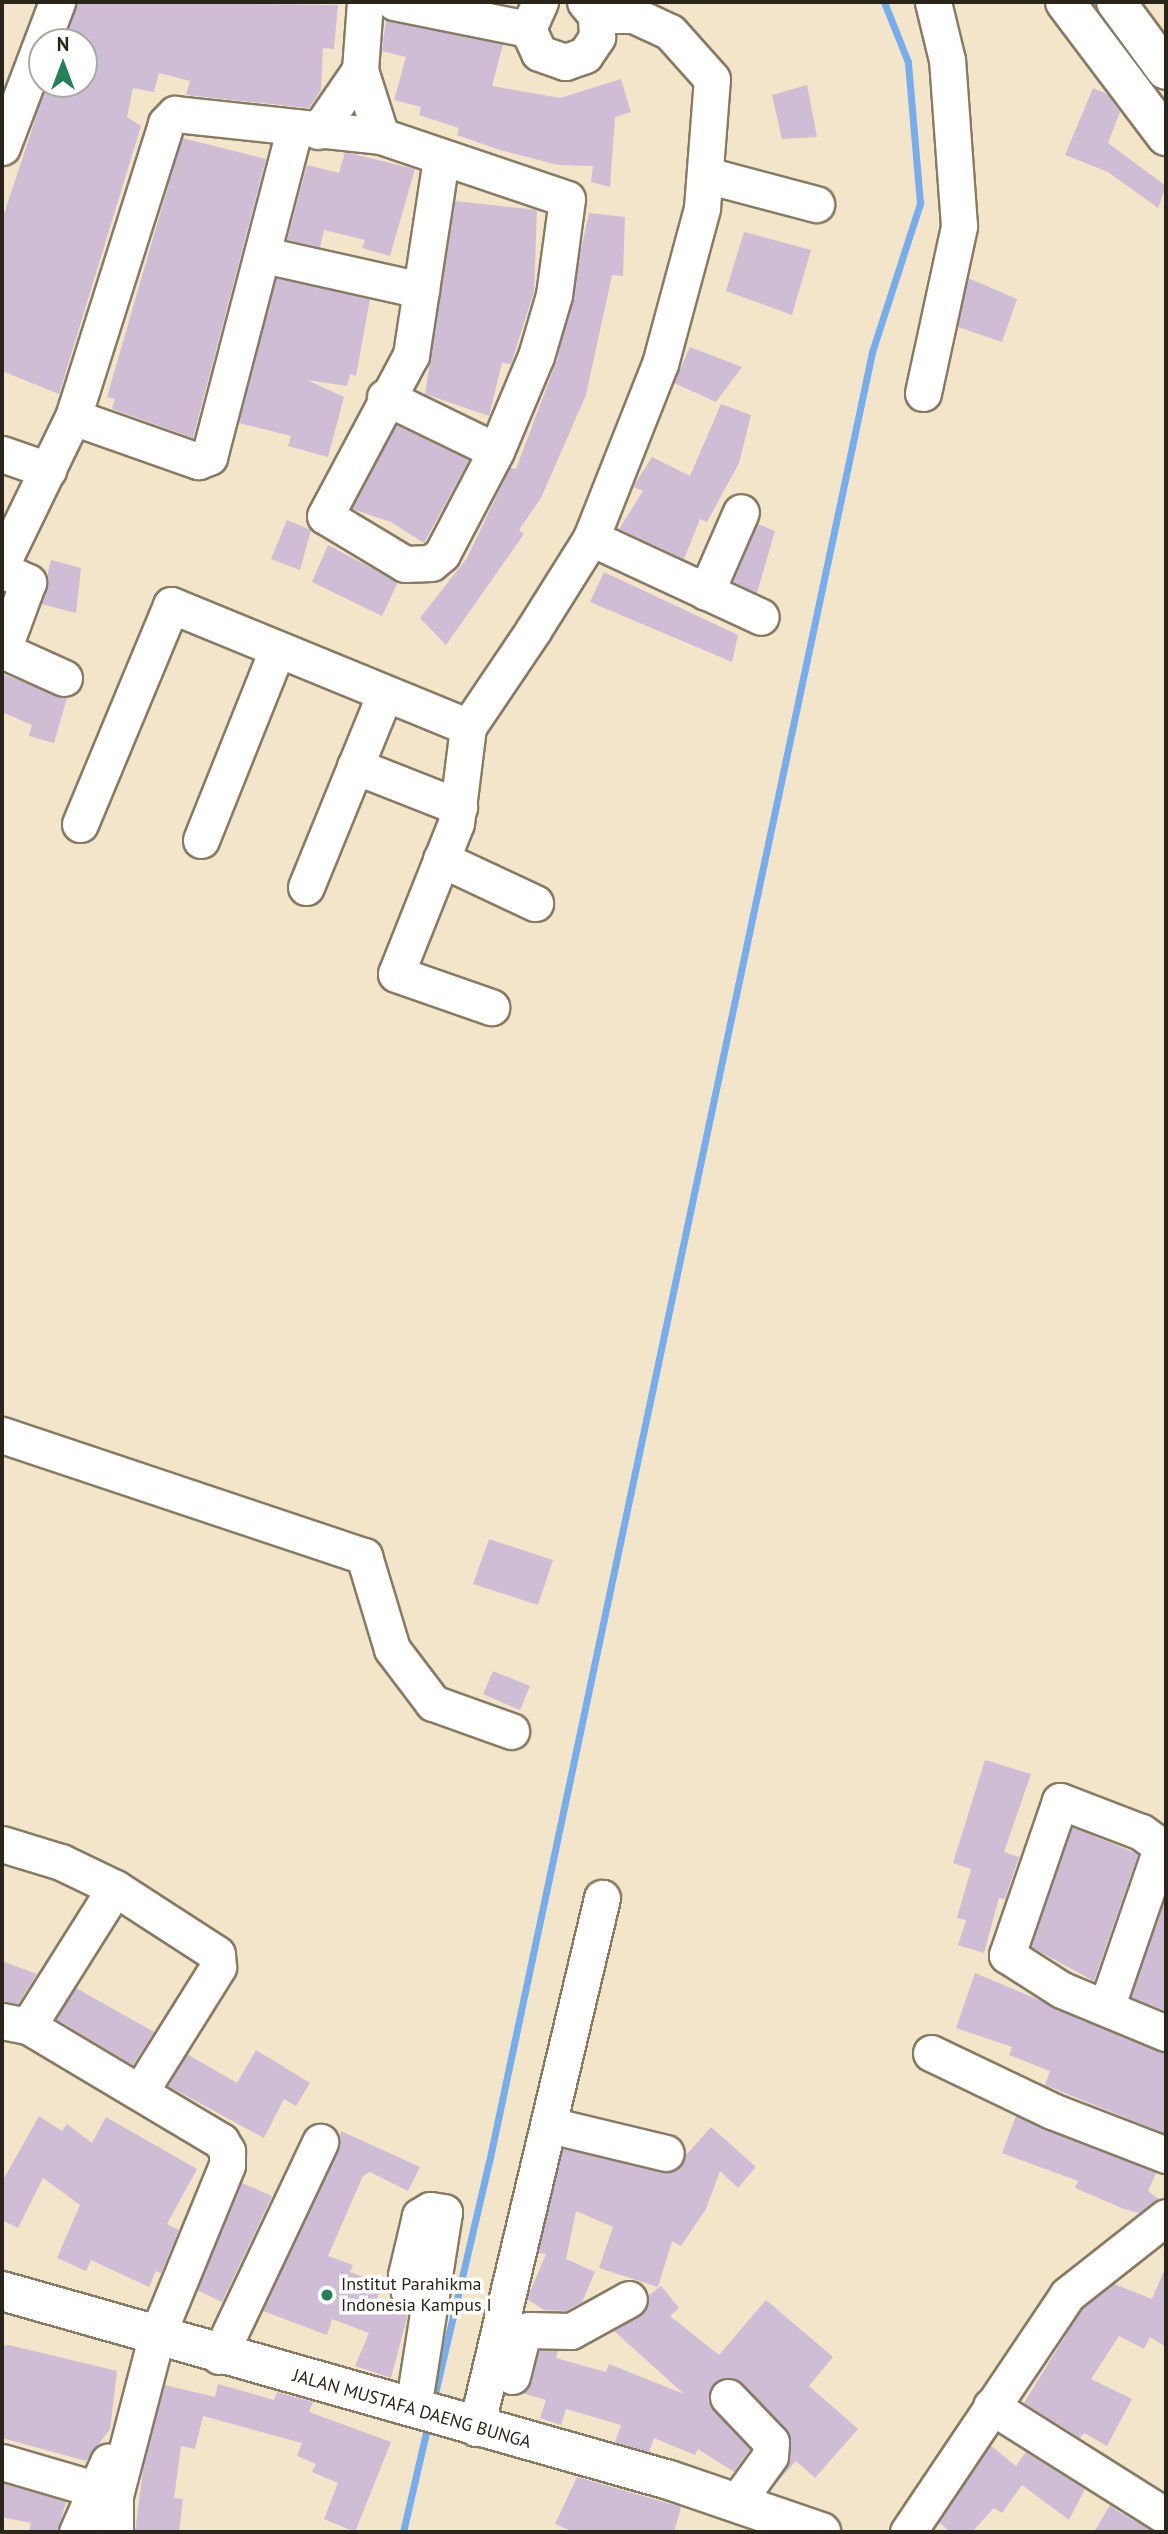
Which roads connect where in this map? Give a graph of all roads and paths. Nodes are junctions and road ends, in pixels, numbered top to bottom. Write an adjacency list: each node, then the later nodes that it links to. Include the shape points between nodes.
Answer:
1 (57, 2): 14 (street)
2 (365, 2): 9 (street)
3 (394, 2): 8 (street)
4 (933, 2): 20 (street, via 947,60 959,226)
5 (1065, 2): 13 (main road)
6 (1116, 2): 10 (main road)
7 (594, 6): 8 (street, via 597,37 585,55 565,62 539,53); 16 (street, via 634,15 670,32 699,59 712,79)
8 (534, 15)
9 (360, 70): 11 (street); 12 (street)
10 (1166, 70)
11 (306, 130): 12 (street); 18 (street); 22 (street, via 193,114 175,114 166,123)
12 (381, 136): 15 (street)
13 (1166, 136)
14 (2, 147)
15 (441, 159): 19 (street); 23 (street, via 567,198 545,331)
16 (706, 175): 17 (street); 27 (street, via 702,208 660,364)
17 (816, 204)
18 (264, 255): 19 (street); 22 (street, via 205,461)
19 (421, 290): 21 (street, via 411,355)
20 (923, 393)
21 (385, 397): 23 (street); 23 (street, via 325,516 395,561 416,566 442,554)
22 (73, 417): 25 (street)
23 (496, 451)
24 (2, 454): 25 (street)
25 (48, 470): 28 (street)
26 (741, 512): 30 (street)
27 (591, 538): 30 (street); 36 (street)
28 (2, 563)
29 (2, 570): 32 (street, via 28,582)
30 (706, 592): 31 (street)
31 (761, 617)
32 (2, 650): 34 (street)
33 (277, 650): 35 (street); 39 (street, via 171,605); 40 (street)
34 (64, 678)
35 (385, 693): 36 (street); 37 (street)
36 (468, 727): 38 (street)
37 (355, 766): 38 (street); 42 (street)
38 (459, 807): 41 (street)
39 (80, 824)
40 (201, 840)
41 (441, 859): 43 (street); 44 (street, via 396,974)
42 (306, 887)
43 (535, 903)
44 (491, 1007)
45 (2, 1435): 46 (street, via 364,1556 392,1650 433,1703)
46 (511, 1731)
47 (2, 1844): 49 (street, via 61,1863)
48 (1163, 1849): 51 (street); 51 (street, via 1141,1832 1060,1801 1012,1933 1010,1962)
49 (116, 1888): 52 (street); 55 (street, via 219,1958)
50 (602, 1898): 56 (street)
51 (1106, 2007): 53 (street)
52 (15, 2024): 55 (street)
53 (1166, 2033)
54 (931, 2053): 59 (street, via 1052,2111)
55 (140, 2092): 64 (street, via 221,2141 228,2156)
56 (550, 2125): 58 (street); 69 (street)
57 (320, 2142): 65 (street)
58 (666, 2153)
59 (1166, 2155)
60 (1166, 2217): 67 (street, via 1067,2295)
61 (2, 2291): 64 (main road, JALAN MUSTAFA DAENG BUNGA)
62 (629, 2299): 69 (street, via 571,2330 539,2326 525,2333)
63 (429, 2302): 68 (street)
64 (156, 2338): 65 (main road, JALAN MUSTAFA DAENG BUNGA); 71 (street)
65 (219, 2357): 68 (main road, JALAN MUSTAFA DAENG BUNGA)
66 (728, 2397): 72 (street, via 771,2442 770,2456)
67 (991, 2406): 73 (street); 77 (street)
68 (416, 2409): 69 (main road, JALAN MUSTAFA DAENG BUNGA)
69 (481, 2429): 72 (main road, JALAN MUSTAFA DAENG BUNGA)
70 (2, 2462): 71 (street)
71 (107, 2492): 74 (street); 75 (street)
72 (737, 2501): 76 (main road, JALAN MUSTAFA DAENG BUNGA)
73 (1166, 2516)
74 (77, 2532)
75 (115, 2532)
76 (821, 2532)
77 (908, 2532)

